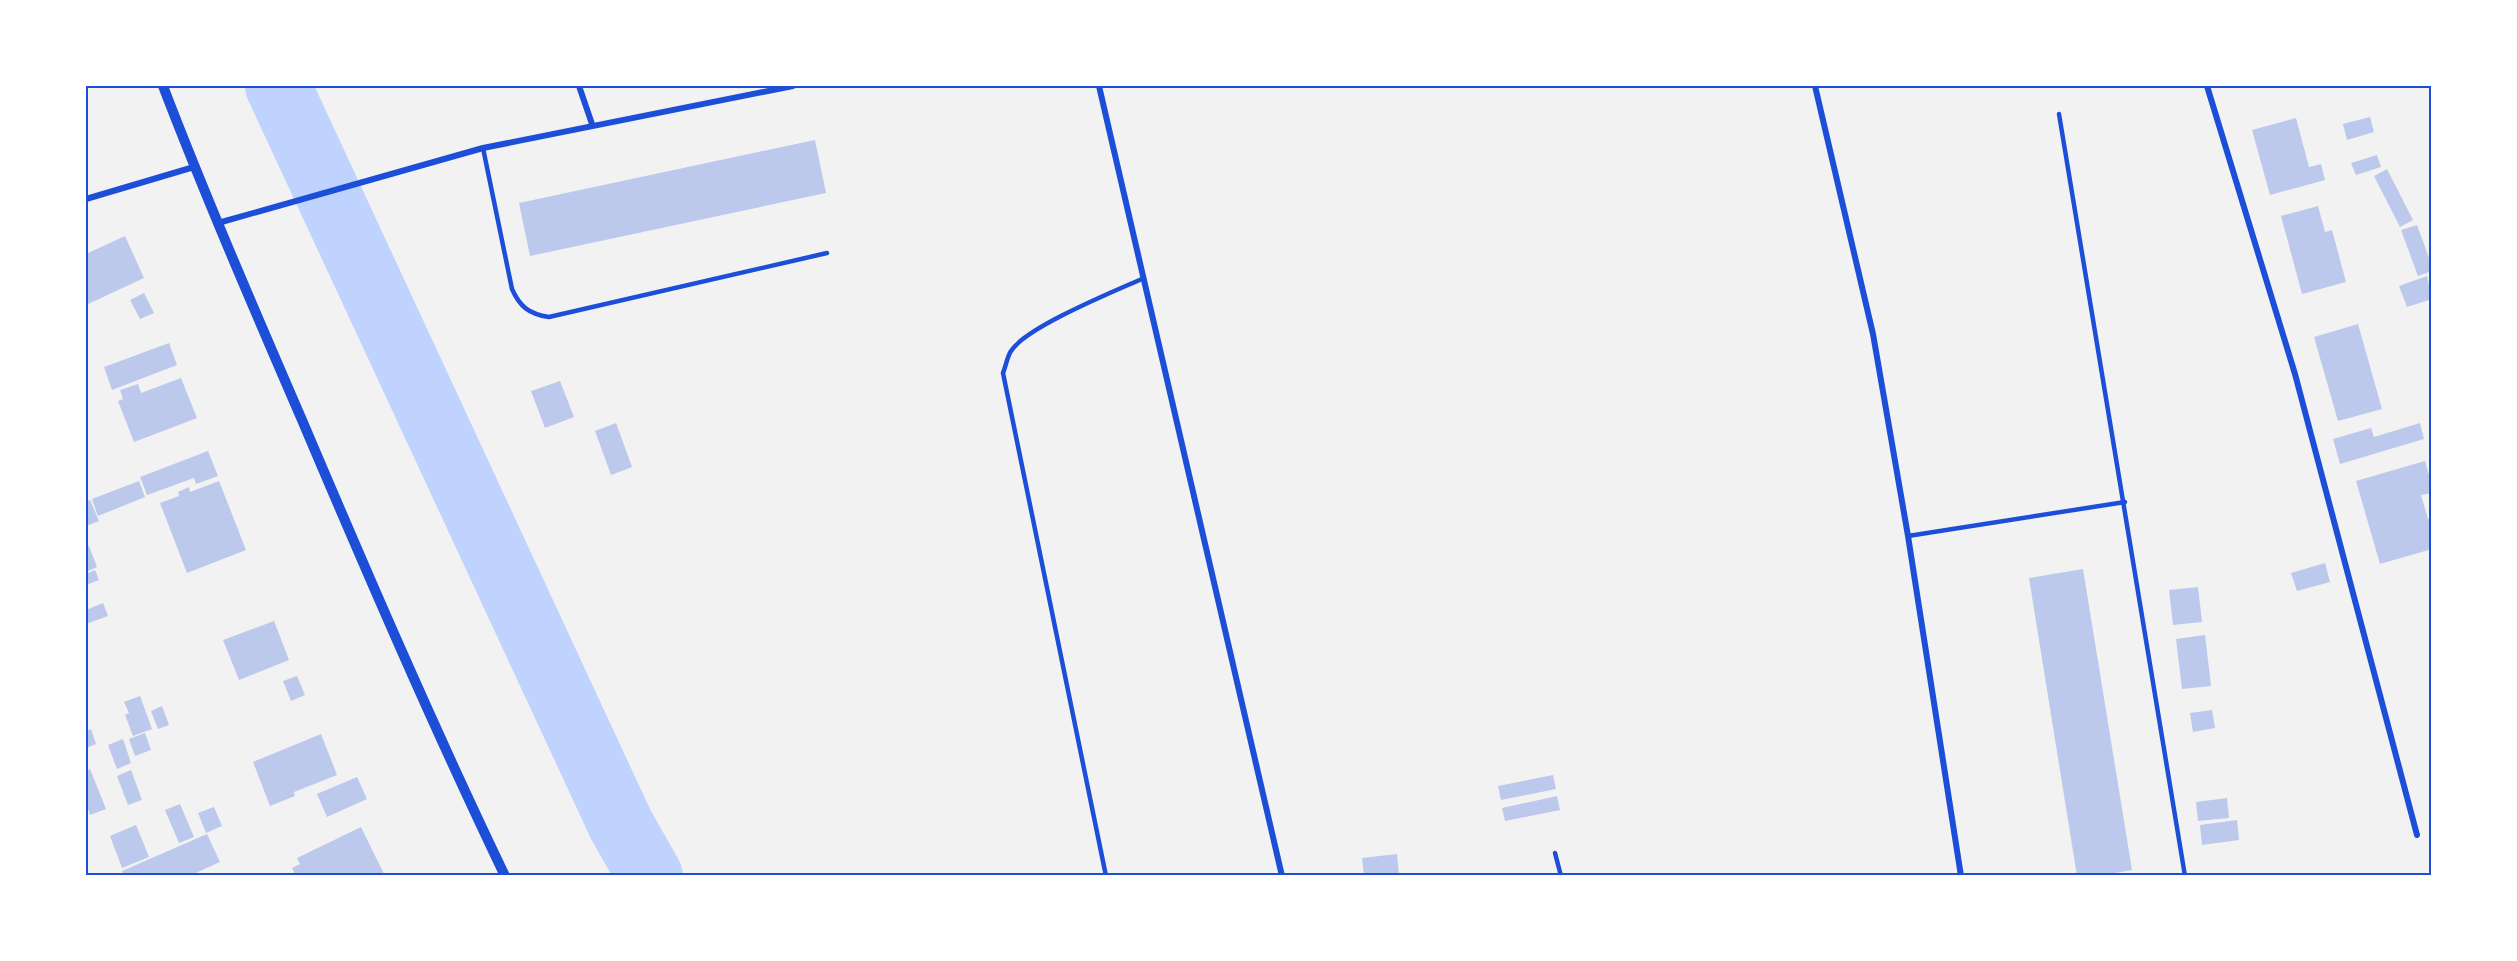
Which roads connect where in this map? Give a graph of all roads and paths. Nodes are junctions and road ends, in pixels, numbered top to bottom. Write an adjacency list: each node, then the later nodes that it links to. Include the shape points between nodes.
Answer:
1 (162, 86): 10 (street)
2 (579, 86): 8 (street)
3 (793, 86): 8 (street)
4 (1099, 86): 14 (street)
5 (1815, 86): 16 (street, via 1873,334)
6 (2207, 86): 17 (street, via 2298,386)
7 (2060, 114): 15 (lane)
8 (592, 124): 9 (street)
9 (483, 148): 12 (street); 13 (lane, via 512,289 519,304 532,315 549,317)
10 (194, 167): 11 (street); 12 (street)
11 (86, 199)
12 (218, 223): 19 (street, via 399,645)
13 (827, 253)
14 (1144, 278): 20 (lane, via 1088,302 1024,338 1010,351 1004,373); 21 (street)
15 (2125, 502): 16 (lane); 24 (lane)
16 (1908, 536): 23 (street)
17 (2417, 835)
18 (1555, 853): 22 (lane)
19 (505, 876)
20 (1106, 876)
21 (1282, 876)
22 (1561, 876)
23 (1961, 876)
24 (2185, 876)

